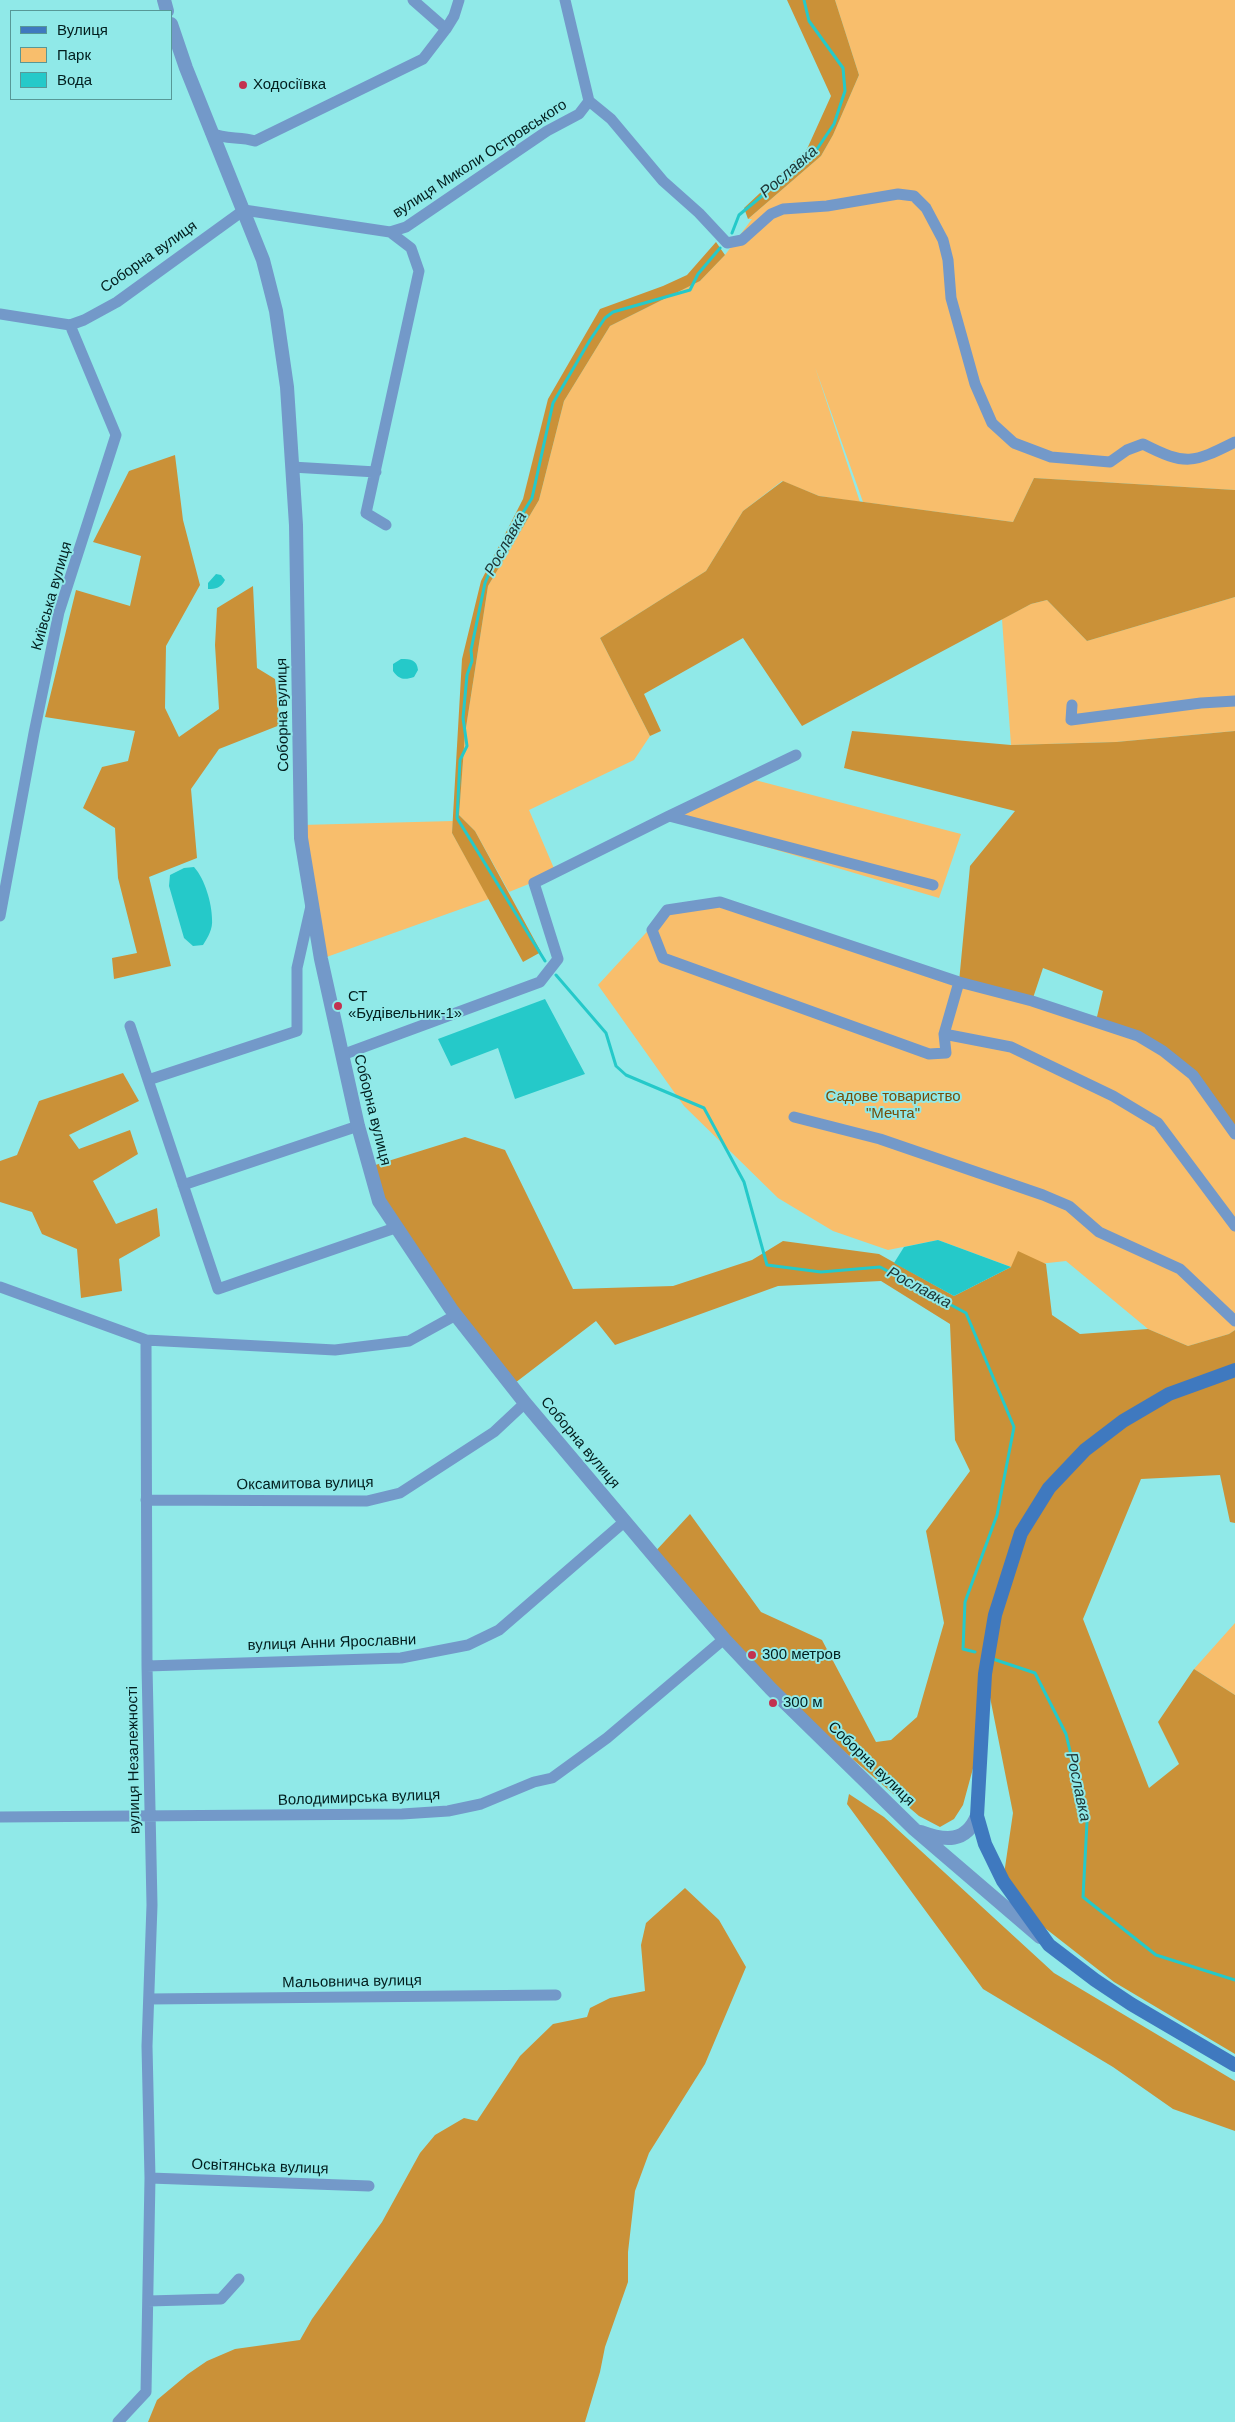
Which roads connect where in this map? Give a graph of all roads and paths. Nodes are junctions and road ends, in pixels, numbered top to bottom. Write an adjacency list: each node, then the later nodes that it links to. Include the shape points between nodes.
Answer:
1 (413, 0): 5 (street)
2 (459, 0): 5 (street)
3 (565, 0): 6 (street, вулиця Миколи Островського)
4 (172, 27): 7 (street, Соборна вулиця)
5 (446, 29): 7 (street, via 423,59 255,141 244,137 224,139)
6 (589, 101): 9 (street, вулиця Миколи Островського, via 579,114 547,131 406,227); 12 (street, via 611,119 663,181 727,243 742,240 771,214 783,209 827,206 898,194 914,196 926,208 943,240 951,298 975,384 992,424 1014,443 1051,457 1110,462 1143,444 1164,455 1185,460 1201,459)
7 (211, 132): 8 (street, Соборна вулиця)
8 (244, 210): 9 (street); 11 (street, Соборна вулиця, via 117,302); 13 (street, Соборна вулиця, via 263,260 276,311)
9 (390, 232): 14 (street, вулиця Миколи Островського, via 411,248 419,271)
10 (0, 314): 11 (street)
11 (70, 325): 22 (street, Київська вулиця, via 116,435 59,612)
12 (1235, 442)
13 (292, 467): 14 (street); 21 (street, Соборна вулиця, via 296,525 301,838)
14 (376, 472): 15 (street, вулиця Миколи Островського, via 366,513)
15 (386, 525)
16 (1235, 701): 17 (street, via 1071,720)
17 (1072, 705)
18 (796, 755): 19 (street)
19 (668, 816): 20 (street); 26 (street, via 534,883 558,958 540,982)
20 (933, 886)
21 (311, 904): 26 (street, Соборна вулиця); 27 (street, via 297,968 297,1031)
22 (0, 916)
23 (959, 982): 25 (street); 25 (street, via 720,902 667,910 652,930 663,958 929,1054 946,1053); 30 (street, via 1138,1036 1193,1075)
24 (130, 1026): 27 (street)
25 (944, 1034): 32 (street, via 1011,1047 1113,1096 1158,1123)
26 (342, 1055): 29 (street, Соборна вулиця)
27 (148, 1080): 31 (street)
28 (794, 1117): 36 (street, via 880,1139 1069,1206 1099,1232 1180,1269)
29 (358, 1126): 31 (street); 33 (street, Соборна вулиця, via 379,1201)
30 (1235, 1134)
31 (183, 1185): 33 (street, via 218,1289)
32 (1235, 1226)
33 (395, 1228): 35 (street, Соборна вулиця)
34 (0, 1287): 37 (street)
35 (456, 1316): 37 (street, via 409,1341 335,1350); 39 (street, Соборна вулиця)
36 (1235, 1321)
37 (146, 1340): 40 (street, вулиця Незалежності)
38 (1235, 1370): 45 (main road, via 1169,1394 1123,1421 1085,1450 1049,1488 1021,1533 995,1615 985,1674)
39 (525, 1403): 40 (street, Оксамитова вулиця, via 494,1432 400,1493 366,1501); 41 (street, Соборна вулиця)
40 (146, 1500): 43 (street, вулиця Незалежності)
41 (624, 1522): 42 (street, Соборна вулиця); 43 (street, вулиця Анни Ярославни, via 499,1630 468,1645 402,1658)
42 (724, 1639): 44 (street, Володимирська вулиця, via 607,1738 552,1778 481,1804 448,1811 402,1814); 47 (street, Соборна вулиця)
43 (146, 1666): 44 (street, вулиця Незалежності)
44 (150, 1815): 46 (street, Володимирська вулиця); 50 (street, вулиця Незалежності)
45 (977, 1816): 47 (street, via 973,1827 959,1837 936,1837); 48 (main road, via 985,1844 1003,1881)
46 (0, 1817)
47 (914, 1828): 48 (street, Соборна вулиця)
48 (1050, 1945): 51 (main road, via 1109,1990)
49 (556, 1995): 50 (street, Мальовнича вулиця)
50 (149, 1999): 52 (street, вулиця Незалежності)
51 (1235, 2065)
52 (150, 2178): 53 (street, Освітянська вулиця); 55 (street, вулиця Незалежності)
53 (369, 2186)
54 (239, 2279): 55 (street, via 220,2299)
55 (148, 2301): 56 (street, вулиця Незалежності, via 146,2392)
56 (118, 2422)

